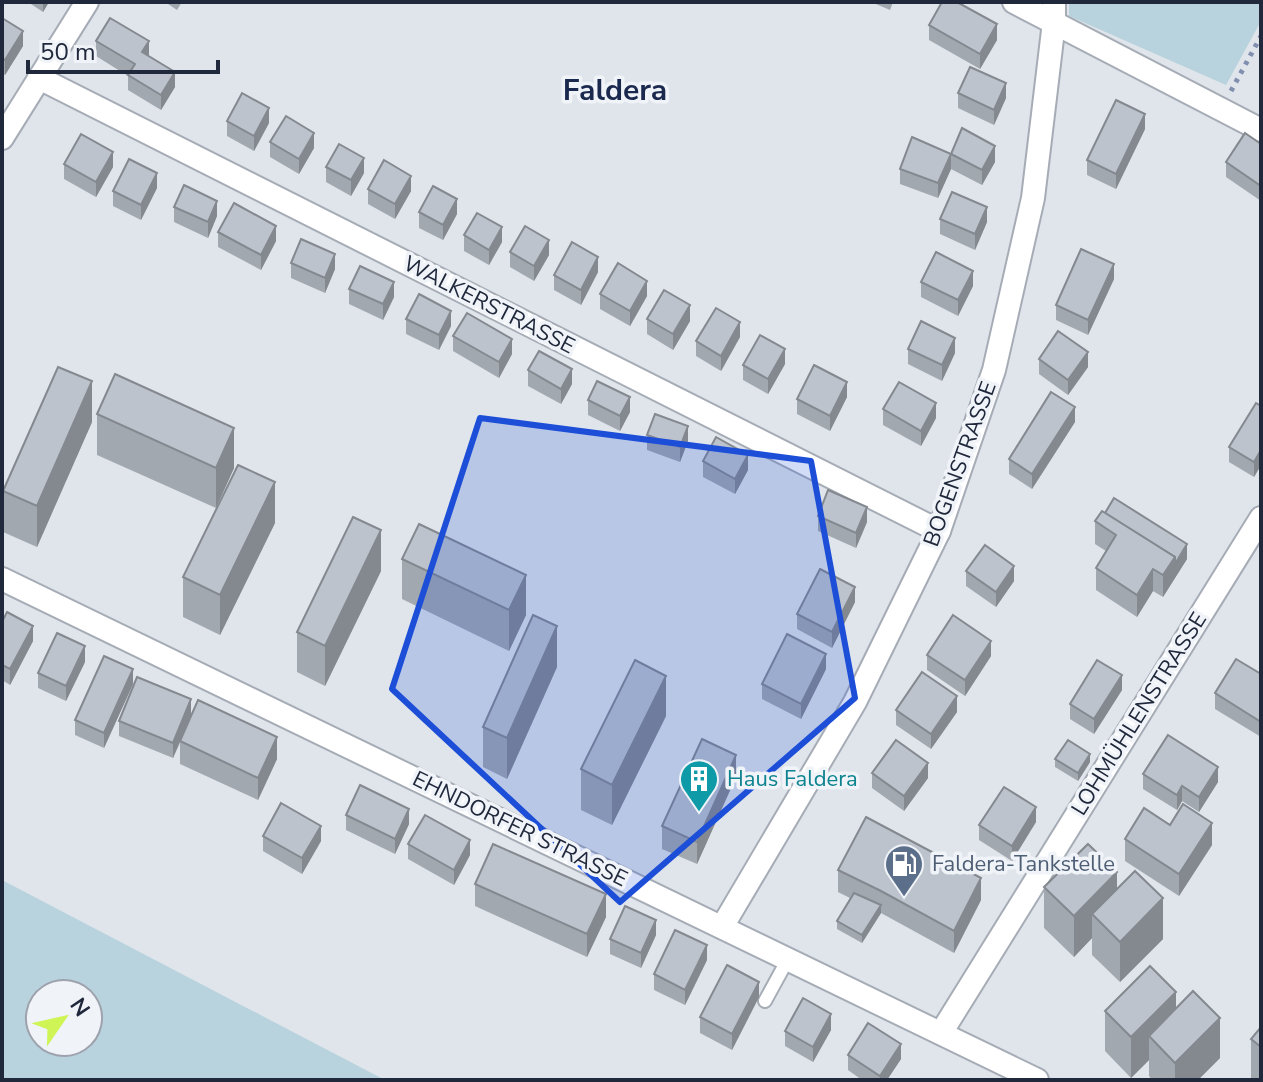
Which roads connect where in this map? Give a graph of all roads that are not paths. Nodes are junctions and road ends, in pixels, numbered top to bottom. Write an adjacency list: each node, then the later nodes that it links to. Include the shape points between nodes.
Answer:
1 (87, 2): 4 (street)
2 (1014, 2): 3 (street)
3 (1054, 12): 5 (street); 8 (street, BOGENSTRASSE, via 1030,213 994,370)
4 (39, 78): 6 (street); 8 (street, WALKERSTRASSE)
5 (1261, 130)
6 (2, 138)
7 (1261, 518): 13 (street, LOHMÜHLENSTRASSE)
8 (939, 531): 10 (street, BOGENSTRASSE, via 855,702)
9 (2, 579): 10 (street, EHNDORFER STRASSE)
10 (722, 927): 11 (street, EHNDORFER STRASSE)
11 (788, 959): 12 (lane); 13 (street, EHNDORFER STRASSE)
12 (765, 1001)
13 (941, 1033): 14 (street, EHNDORFER STRASSE)
14 (1037, 1080)

